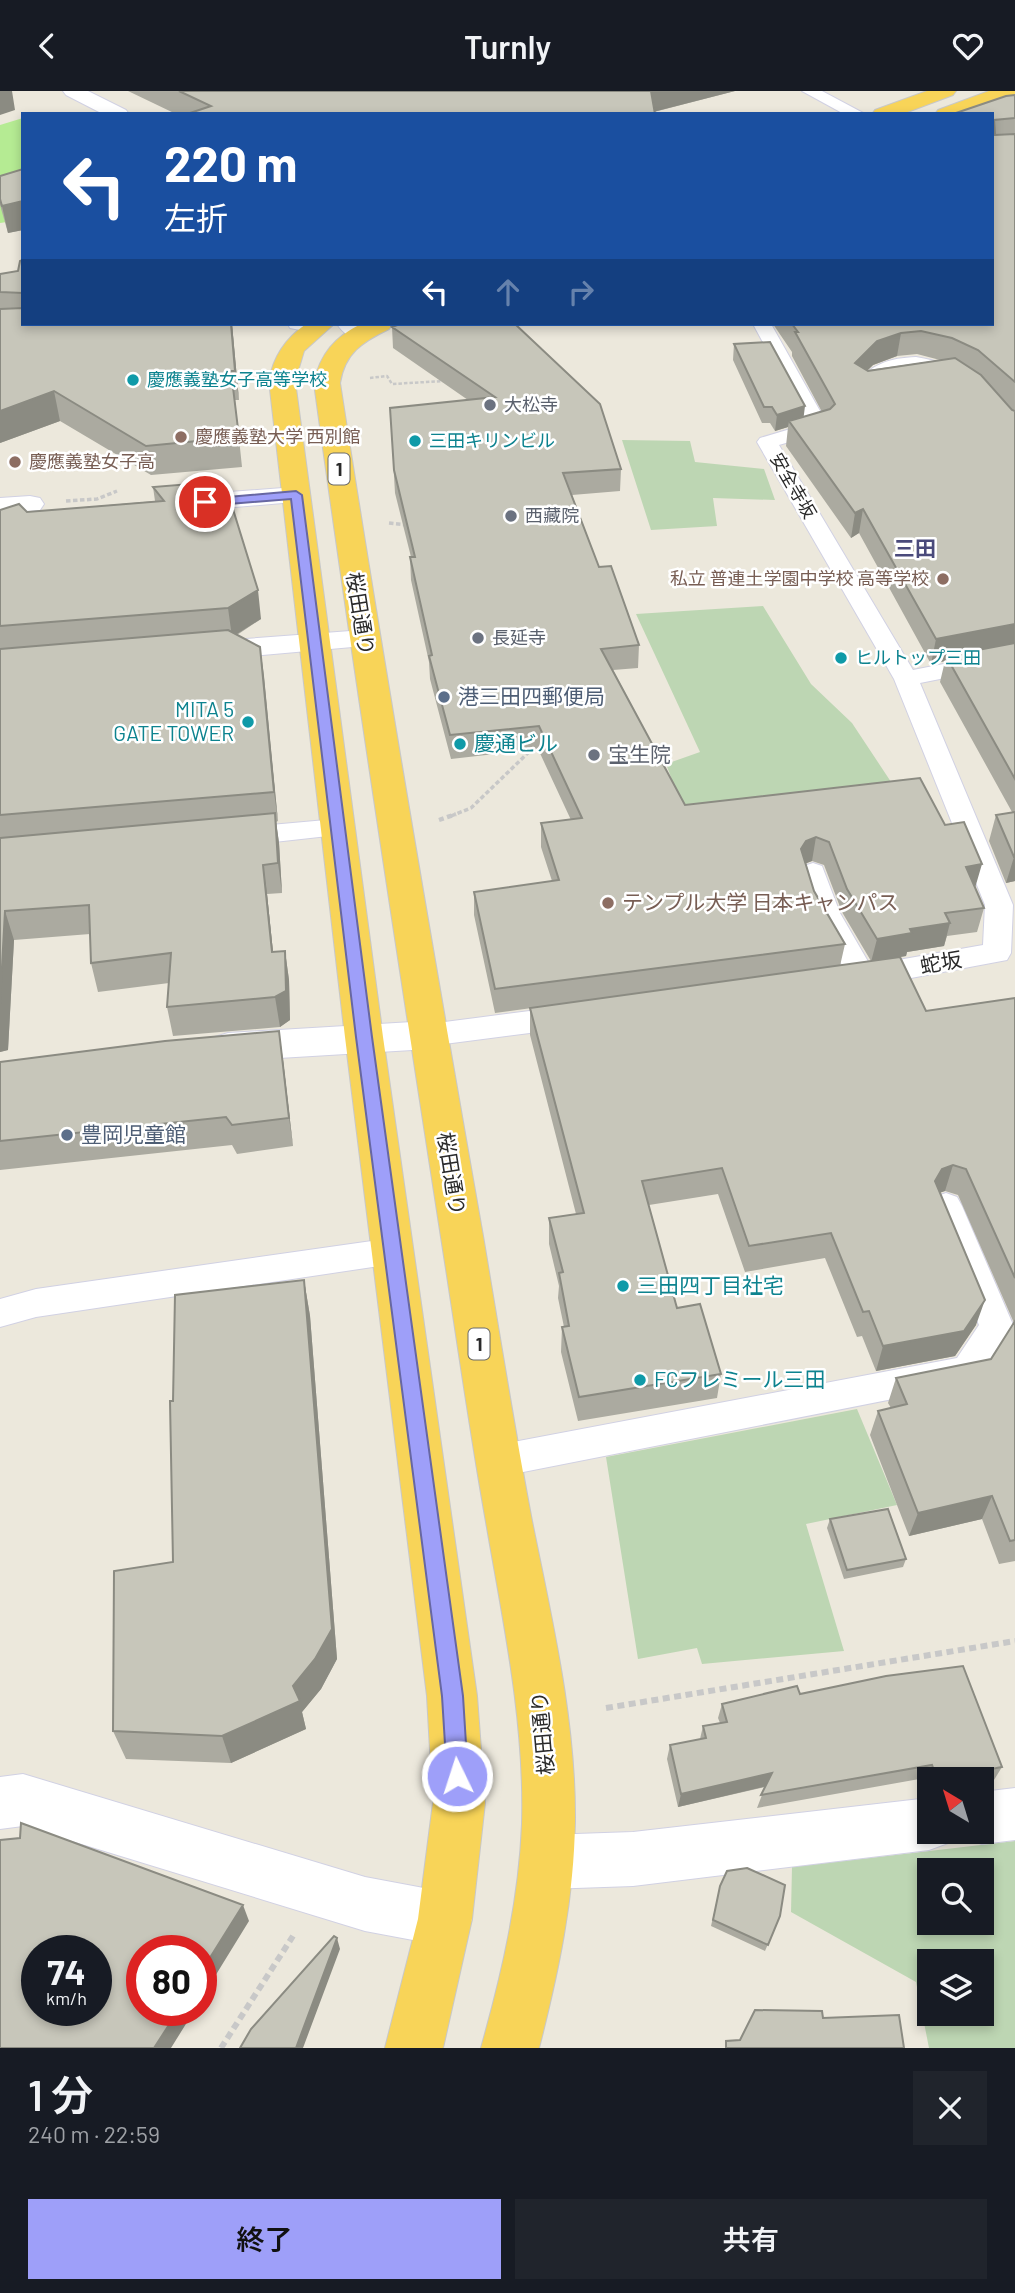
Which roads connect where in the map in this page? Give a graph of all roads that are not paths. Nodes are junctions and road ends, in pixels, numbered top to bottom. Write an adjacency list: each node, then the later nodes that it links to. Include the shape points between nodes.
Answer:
1 (73, 91): 5 (street)
2 (810, 91): 6 (lane)
3 (946, 91): 7 (highway)
4 (1007, 91): 8 (highway)
5 (116, 112)
6 (853, 112)
7 (888, 112)
8 (950, 112)
9 (337, 326): 13 (highway, 桜田通り / 1, via 288,354 283,368); 17 (highway, 桜田通り / 1, via 327,383)
10 (763, 326): 21 (lane, 安全寺坂, via 819,427 767,442)
11 (955, 373): 12 (lane, via 975,385)
12 (1015, 428)
13 (296, 495): 15 (street); 18 (highway, 桜田通り / 1)
14 (0, 506): 16 (street, via 41,508)
15 (147, 506)
16 (0, 522)
17 (364, 639): 18 (street); 26 (highway, 桜田通り / 1)
18 (313, 642): 19 (street); 22 (highway, 桜田通り / 1)
19 (181, 653)
20 (1015, 657): 21 (lane)
21 (906, 679): 24 (lane, 蛇坂, via 999,905 997,953 849,979)
22 (337, 828): 23 (lane); 27 (highway, 桜田通り / 1)
23 (207, 839)
24 (813, 872)
25 (590, 1014): 26 (lane)
26 (429, 1035): 27 (street); 32 (highway, 桜田通り / 1)
27 (364, 1037): 28 (street); 30 (highway, 桜田通り / 1)
28 (195, 1050)
29 (946, 1206): 32 (lane, via 997,1327 967,1371)
30 (393, 1251): 31 (lane, via 36,1303); 38 (highway, 桜田通り / 1, via 452,1696 459,1803)
31 (0, 1313)
32 (498, 1461): 37 (highway, 桜田通り / 1, via 538,1678 547,1767)
33 (0, 1803): 38 (street, via 23,1800 365,1904)
34 (1015, 1814): 35 (street)
35 (994, 1817)
36 (917, 1825): 37 (street, via 633,1859)
37 (547, 1862): 40 (highway, 桜田通り / 1, via 539,1929)
38 (445, 1919): 39 (highway, 桜田通り / 1)
39 (414, 2048)
40 (510, 2048)

